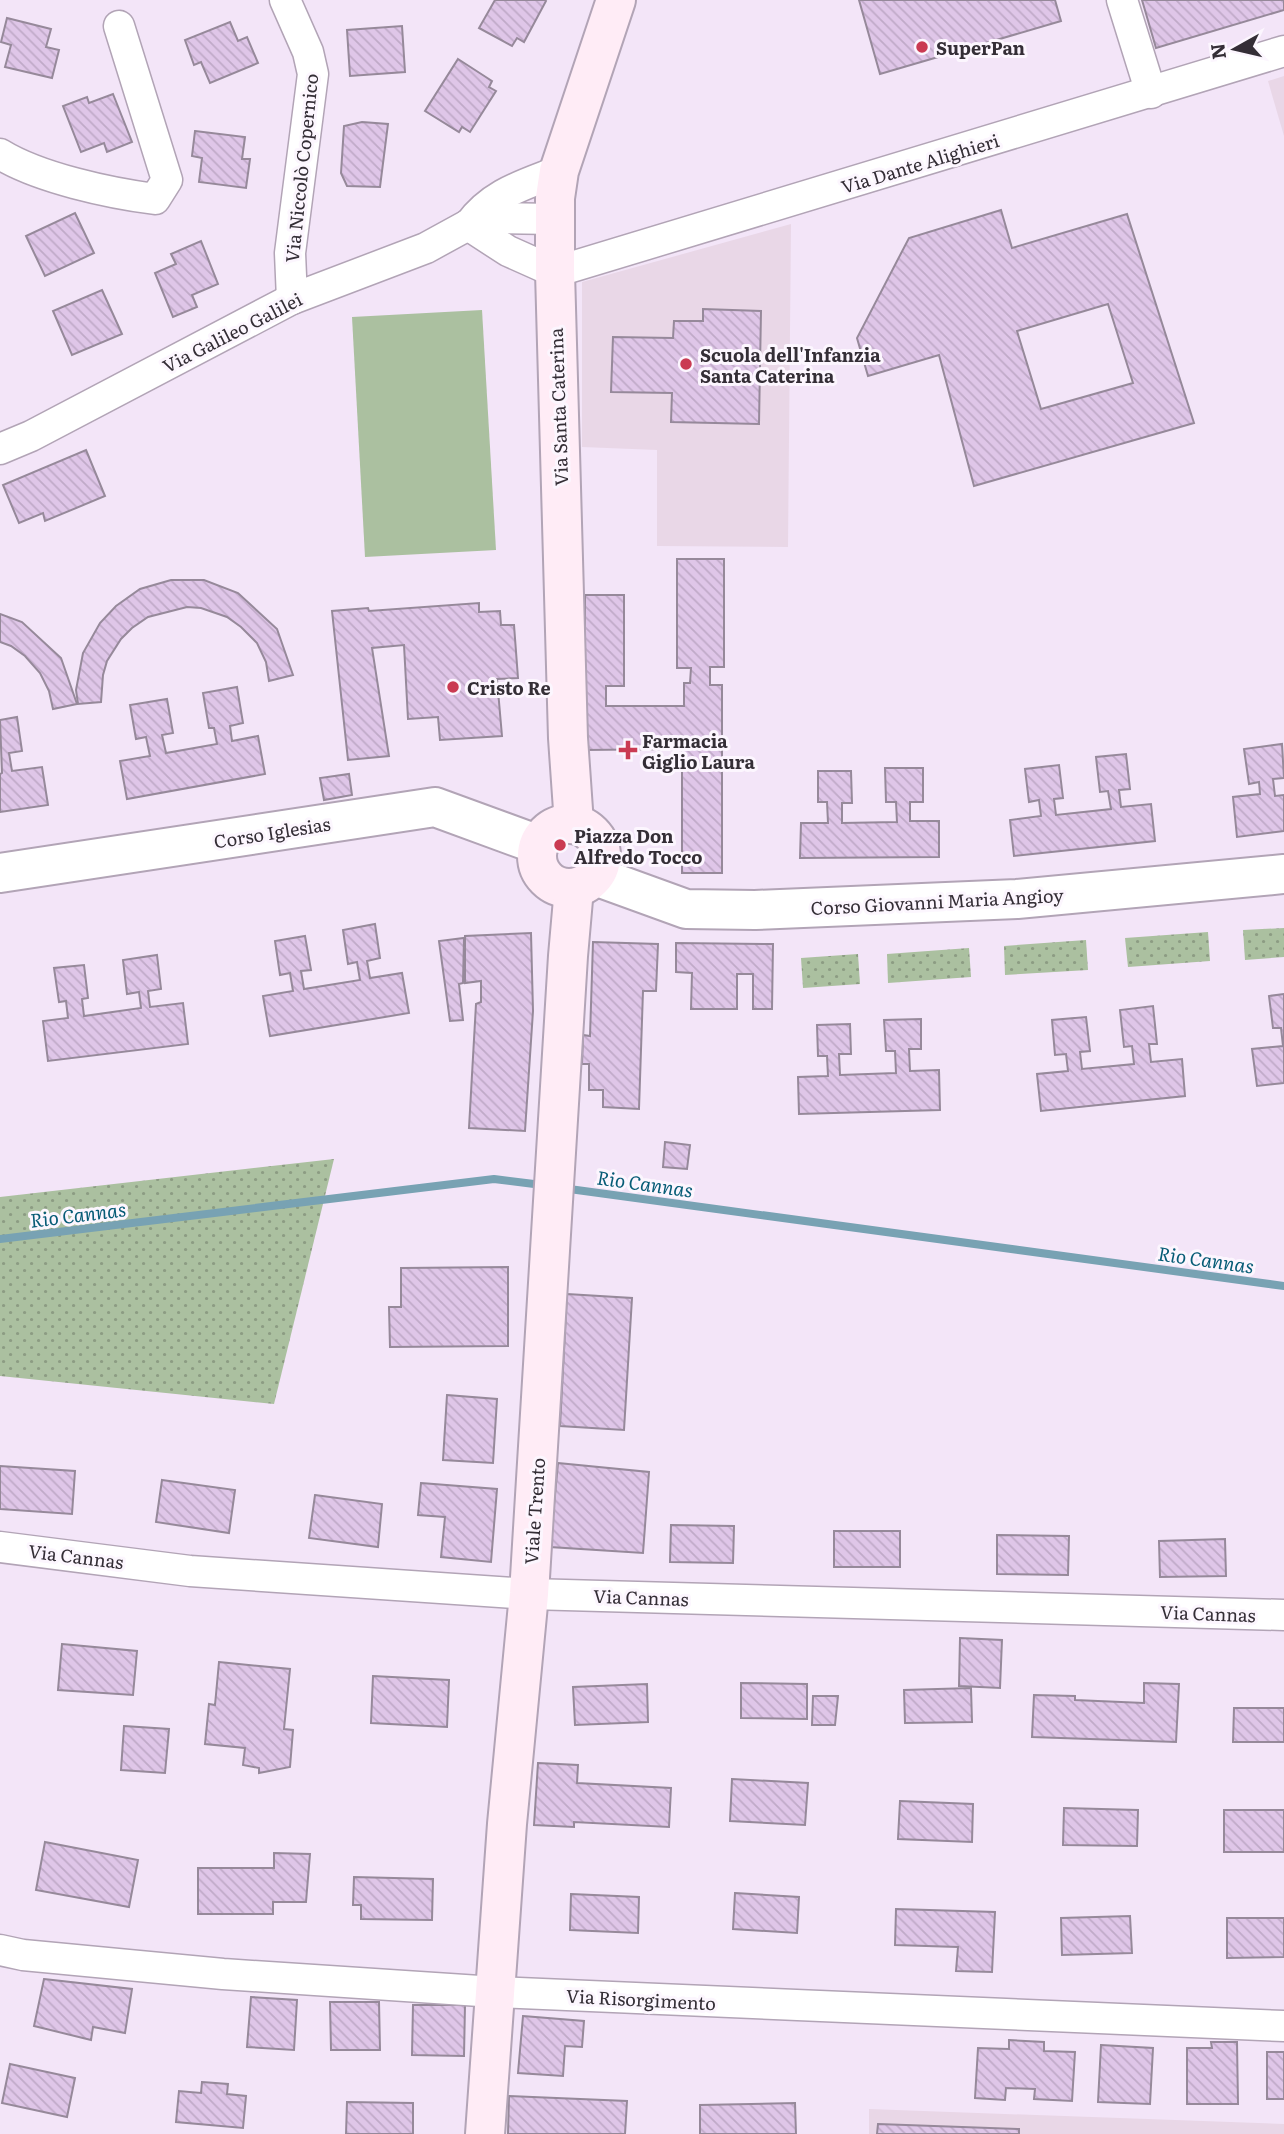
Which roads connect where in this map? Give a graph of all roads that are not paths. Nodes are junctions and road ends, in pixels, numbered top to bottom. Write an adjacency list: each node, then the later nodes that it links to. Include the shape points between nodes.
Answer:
1 (285, 0): 12 (street, Via Niccolò Copernico, via 313,74 290,253)
2 (616, 0): 8 (main road, Via Santa Caterina)
3 (1122, 0): 6 (street)
4 (119, 26): 7 (street, via 167,180 155,199 20,166)
5 (1284, 51): 6 (street, Via Dante Alighieri)
6 (1151, 93): 11 (street, Via Dante Alighieri)
7 (0, 154)
8 (559, 171): 9 (main road, Via Santa Caterina); 10 (street, Via Galileo Galilei, via 507,191 481,208)
9 (555, 219): 10 (street, Via Galileo Galilei, via 499,218); 11 (main road, Via Santa Caterina)
10 (468, 225): 11 (street, via 508,251); 12 (street, Via Galileo Galilei, via 426,248)
11 (555, 272): 14 (main road, Via Santa Caterina)
12 (292, 299): 13 (street, Via Galileo Galilei)
13 (0, 449)
14 (573, 824): 15 (main road, via 552,828); 18 (main road, via 597,839 601,858)
15 (539, 845): 16 (street, Corso Iglesias, via 435,807); 18 (main road, via 539,867 552,884 563,888)
16 (0, 873)
17 (1284, 874): 18 (street, Corso Giovanni Maria Angioy, via 1017,899 755,910 686,909)
18 (584, 882): 20 (main road, Viale Trento, via 556,1143)
19 (0, 1547): 20 (street, Via Cannas, via 190,1571)
20 (529, 1594): 21 (street, Via Cannas); 23 (main road, Viale Trento)
21 (1284, 1615)
22 (0, 1950): 23 (street, Via Risorgimento, via 223,1974)
23 (495, 1992): 24 (street, Via Risorgimento); 25 (main road, Viale Trento)
24 (1284, 2026)
25 (485, 2134)

